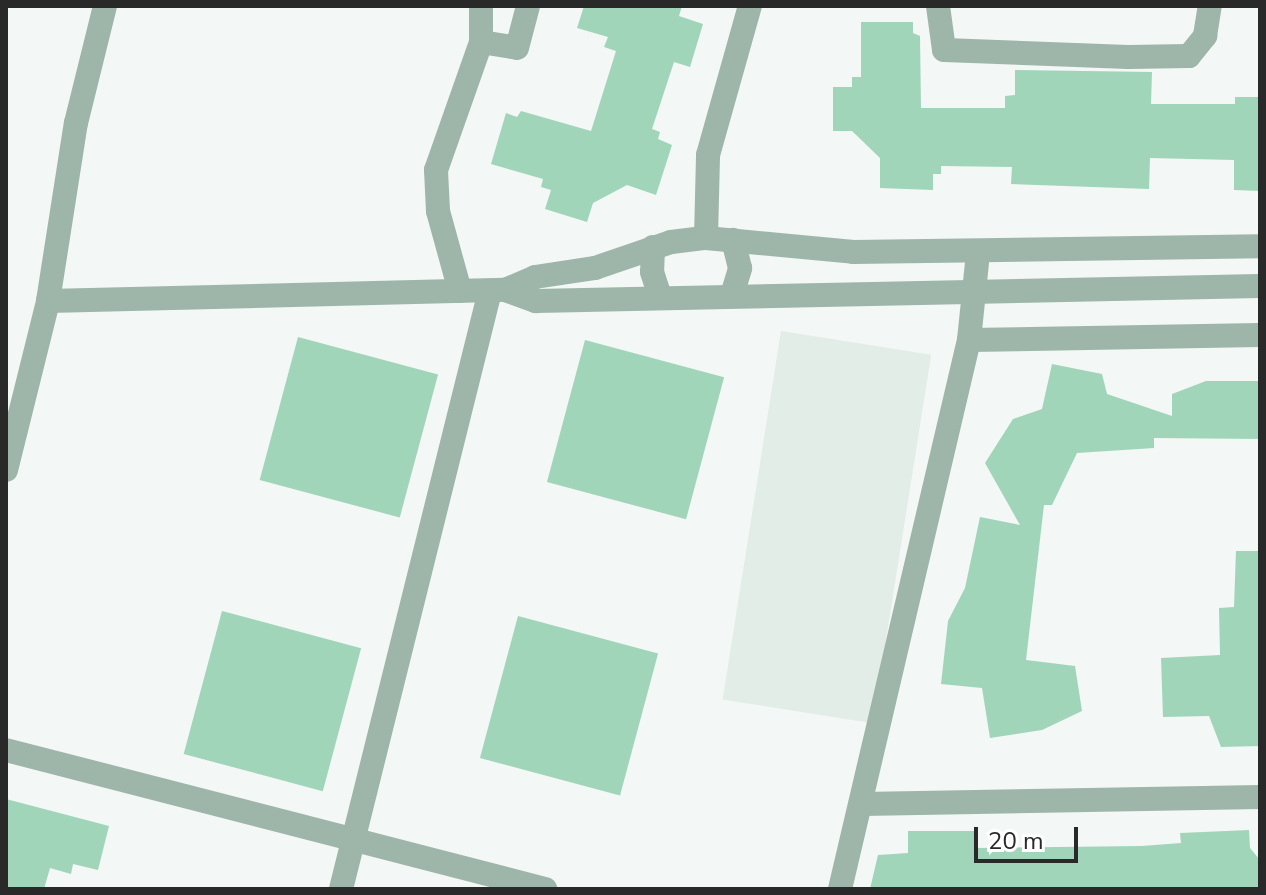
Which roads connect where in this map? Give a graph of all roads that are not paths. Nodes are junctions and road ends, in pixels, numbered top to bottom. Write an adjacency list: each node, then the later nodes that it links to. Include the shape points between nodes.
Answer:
1 (105, 6): 19 (street, via 76,123)
2 (481, 6): 7 (street)
3 (528, 6): 7 (street, via 517,48)
4 (750, 6): 8 (street, via 708,155)
5 (938, 6): 6 (street, via 944,50 1128,57 1189,56 1205,36)
6 (1210, 6)
7 (481, 42): 15 (street, via 436,170 438,211)
8 (706, 238): 9 (street); 11 (street)
9 (733, 240): 12 (street, via 838,251); 17 (street, via 740,268)
10 (1260, 246): 12 (street)
11 (653, 247): 14 (street, via 595,268 535,277); 18 (street, via 652,272)
12 (978, 253): 16 (street)
13 (1260, 286): 16 (street)
14 (498, 290): 15 (street); 18 (street, via 536,301); 26 (street)
15 (460, 291): 19 (street)
16 (975, 292): 17 (street); 21 (street)
17 (732, 295): 18 (street)
18 (660, 297)
19 (48, 301): 22 (street)
20 (1260, 335): 21 (street)
21 (969, 340): 25 (street)
22 (6, 470)
23 (6, 750): 26 (street)
24 (1260, 797): 25 (street)
25 (862, 804): 29 (street)
26 (354, 840): 27 (street); 28 (street)
27 (341, 889)
28 (545, 889)
29 (840, 889)

